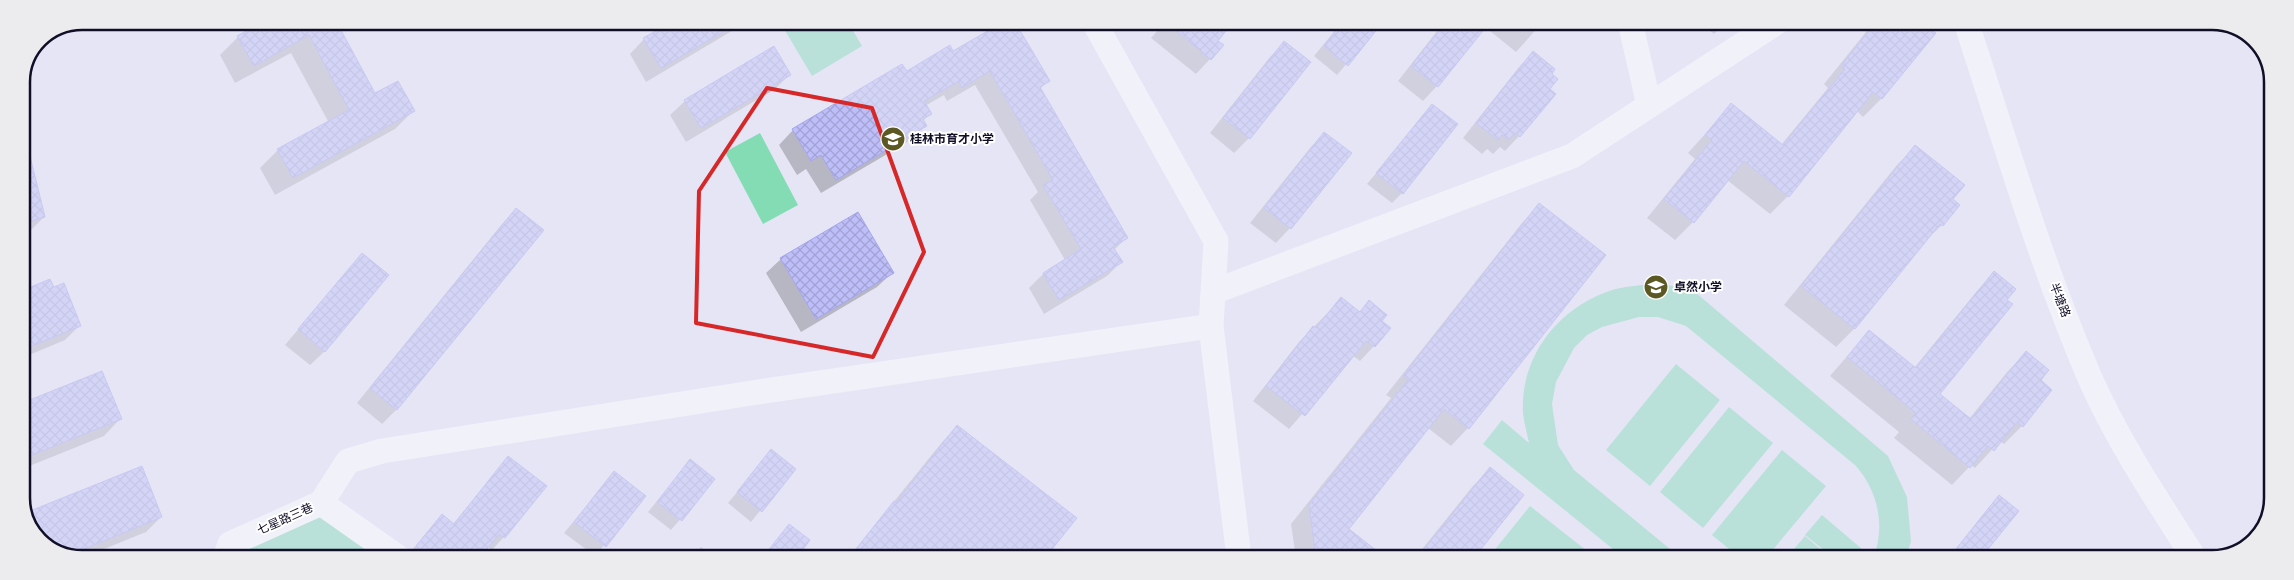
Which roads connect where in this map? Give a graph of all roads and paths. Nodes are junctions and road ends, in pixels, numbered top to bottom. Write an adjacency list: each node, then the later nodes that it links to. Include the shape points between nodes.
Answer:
1 (1098, 30): 6 (street, via 1216,241)
2 (1632, 30): 5 (street)
3 (1765, 30): 5 (street)
4 (1969, 30): 12 (street, 半塘路, via 2049,272 2090,377 2138,470)
5 (1649, 105): 6 (street, via 1572,156)
6 (1213, 292): 7 (street)
7 (1211, 326): 8 (street, via 382,451 348,461); 11 (street)
8 (321, 503): 9 (street, 七星路三巷, via 230,544); 10 (street, 七星路三巷)
9 (228, 550)
10 (388, 550)
11 (1238, 550)
12 (2189, 550)

